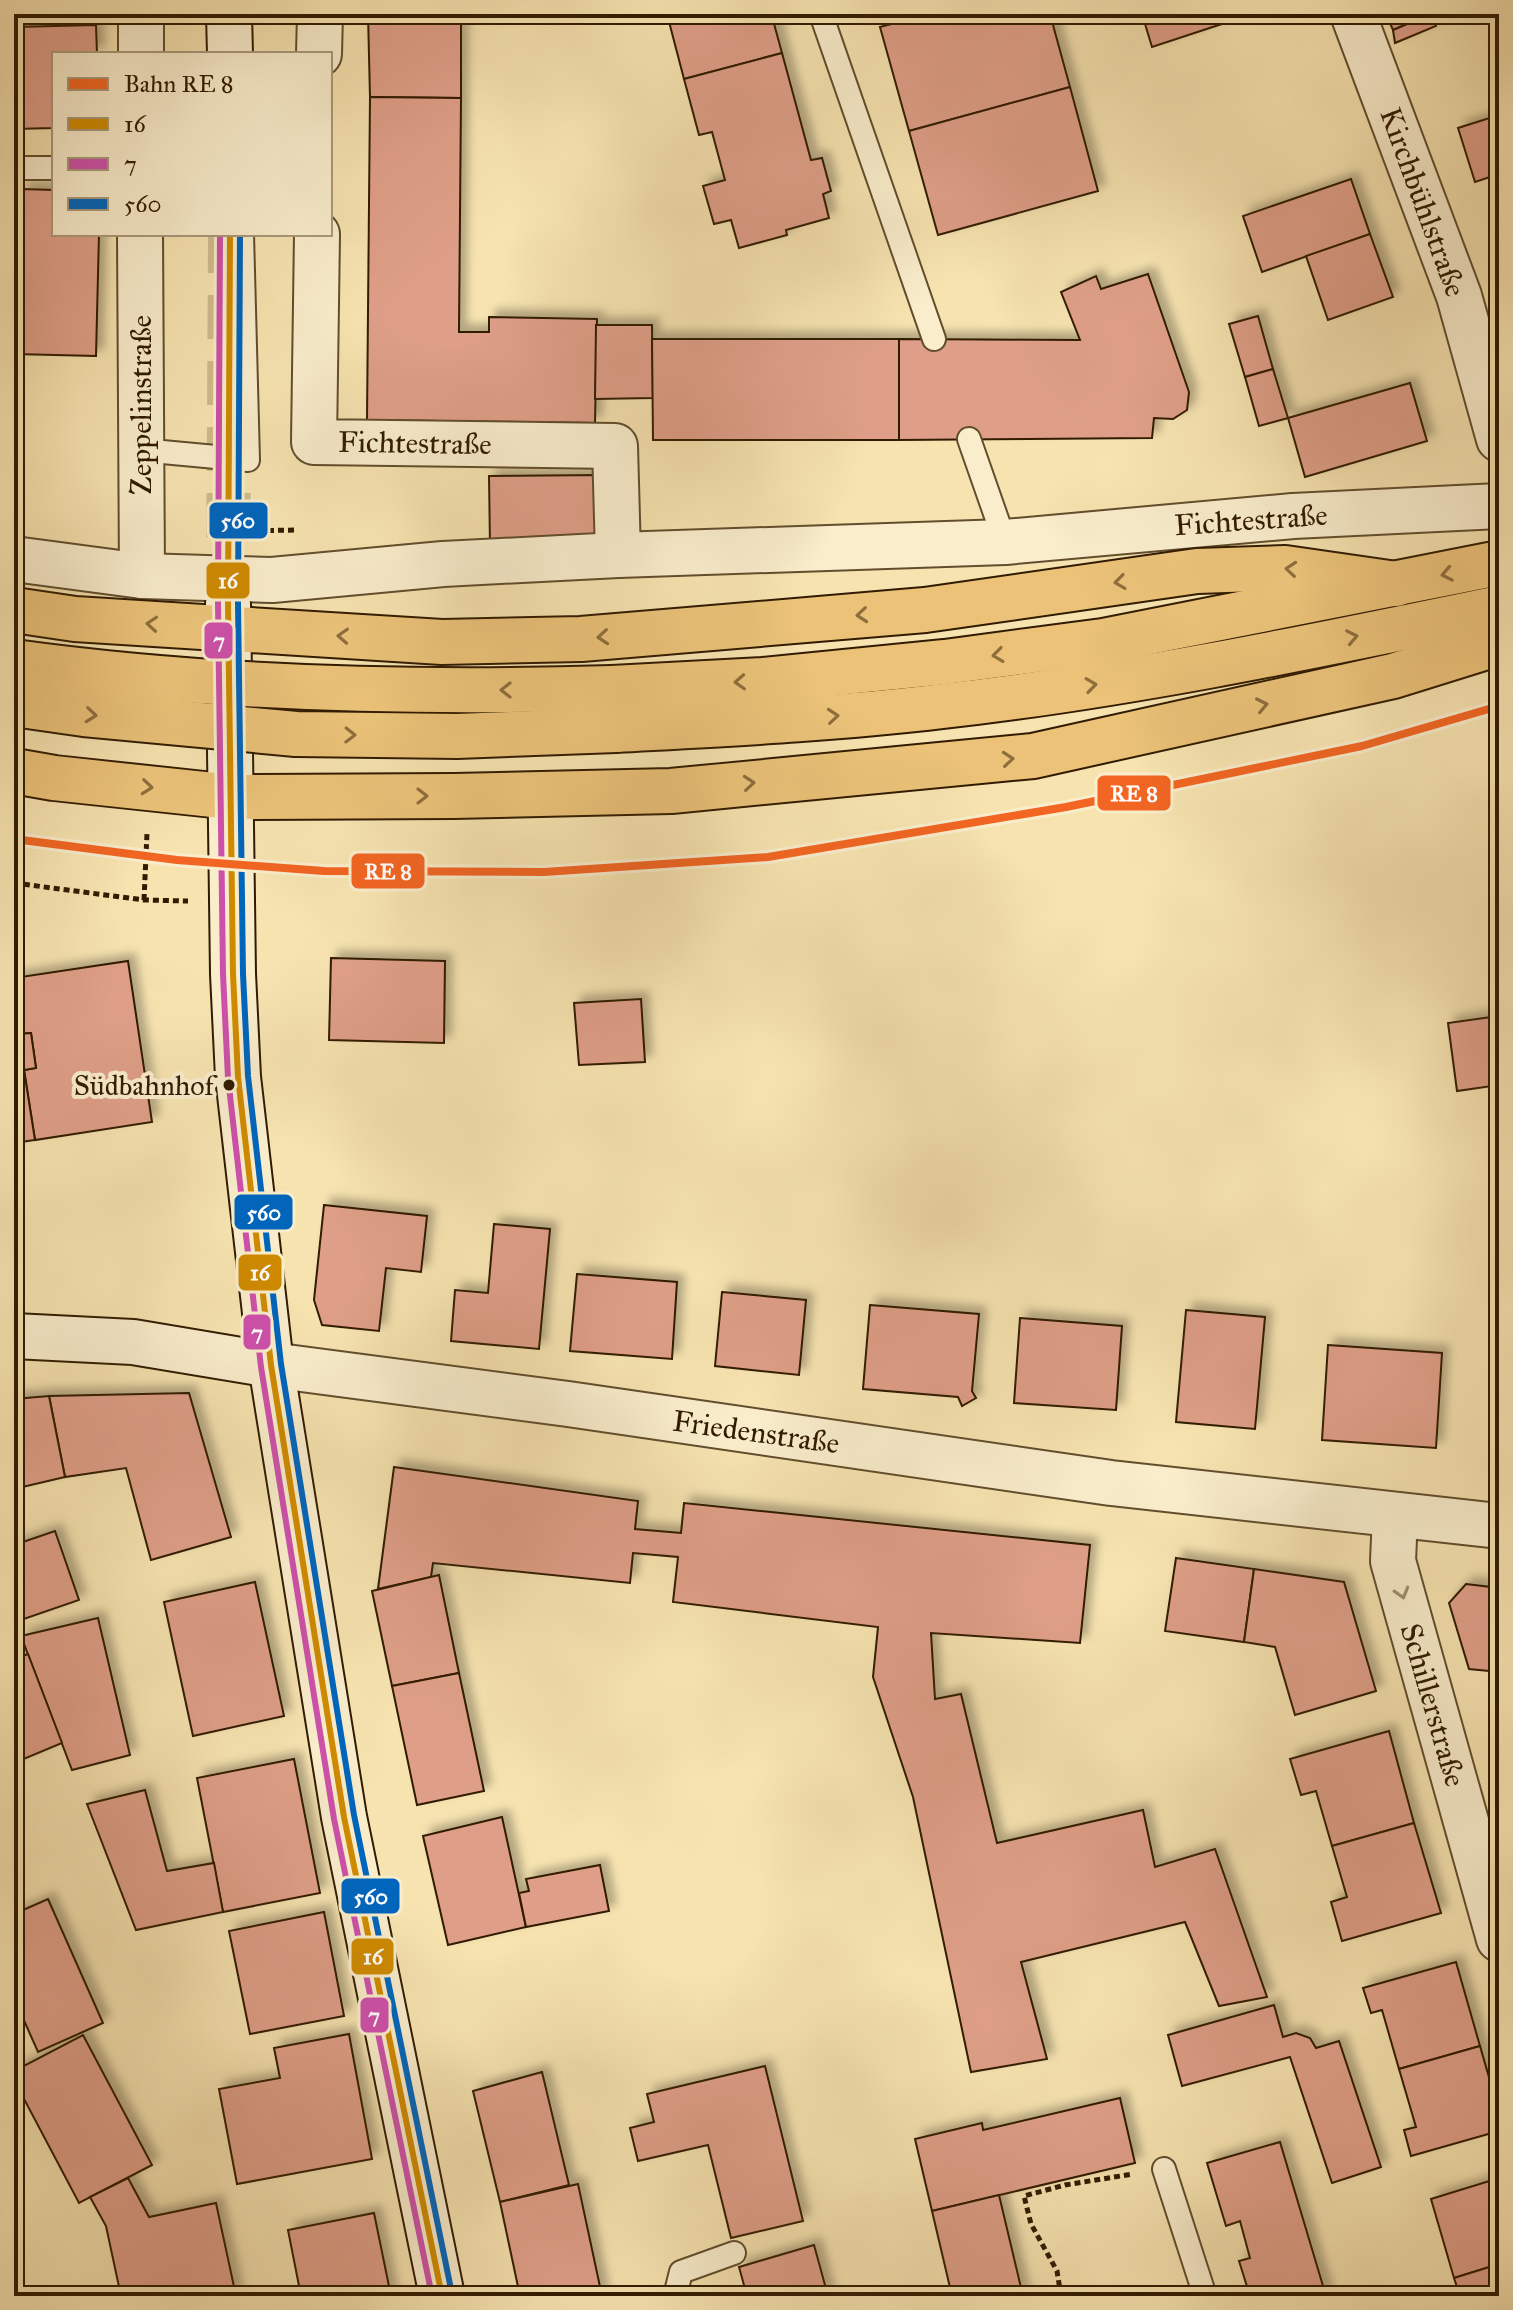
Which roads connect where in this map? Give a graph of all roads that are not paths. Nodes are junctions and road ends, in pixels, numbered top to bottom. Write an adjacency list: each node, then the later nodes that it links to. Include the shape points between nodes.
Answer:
1 (141, 14): 6 (street)
2 (229, 14): 7 (street)
3 (320, 14): 8 (street)
4 (821, 14): 14 (lane)
5 (1353, 14): 16 (street, Kirchbühlstraße, via 1459,296)
6 (141, 52)
7 (230, 52)
8 (319, 52)
9 (14, 168): 10 (lane)
10 (52, 168)
11 (140, 236): 17 (street, Zeppelinstraße)
12 (242, 236): 17 (lane, via 248,460)
13 (317, 236): 20 (street, Fichtestraße, via 314,442 615,446)
14 (934, 339)
15 (969, 439): 19 (lane)
16 (1499, 439)
17 (141, 450): 23 (street, Zeppelinstraße)
18 (1499, 506): 19 (street, Fichtestraße, via 1293,516)
19 (1005, 542): 20 (street, Fichtestraße)
20 (618, 555): 23 (street, Fichtestraße, via 272,580)
21 (14, 559): 23 (street, Fichtestraße)
22 (1499, 563): 24 (main road, one-way to 24)
23 (142, 576)
24 (1396, 584): 27 (main road, one-way to 27, via 1285,568 1197,571 925,610 581,639 442,642); 31 (main road, one-way to 31, via 1103,641 763,680)
25 (1499, 608): 31 (main road, one-way to 25, via 768,722 958,704 1108,683)
26 (14, 610): 27 (main road, one-way to 26, via 75,619)
27 (229, 617): 33 (street)
28 (1499, 643): 33 (main road, one-way to 28, via 671,791 1033,756 1393,676)
29 (14, 662): 31 (main road, one-way to 29, bridge, via 439,690 300,687)
30 (14, 704): 31 (main road, one-way to 31, bridge, via 296,734 457,736)
31 (614, 709)
32 (14, 771): 33 (main road, one-way to 33)
33 (232, 797): 35 (street, via 238,1077)
34 (14, 1336): 35 (street, Friedenstraße, via 133,1342)
35 (271, 1365): 36 (street, Friedenstraße, via 1111,1483); 41 (street, via 344,1817)
36 (1395, 1516): 37 (street, Friedenstraße); 38 (street, Schillerstraße, one-way to 38, via 1393,1561)
37 (1499, 1526)
38 (1499, 1939)
39 (1164, 2169): 43 (lane)
40 (734, 2253): 42 (lane, via 681,2272)
41 (442, 2296)
42 (675, 2296)
43 (1205, 2296)

